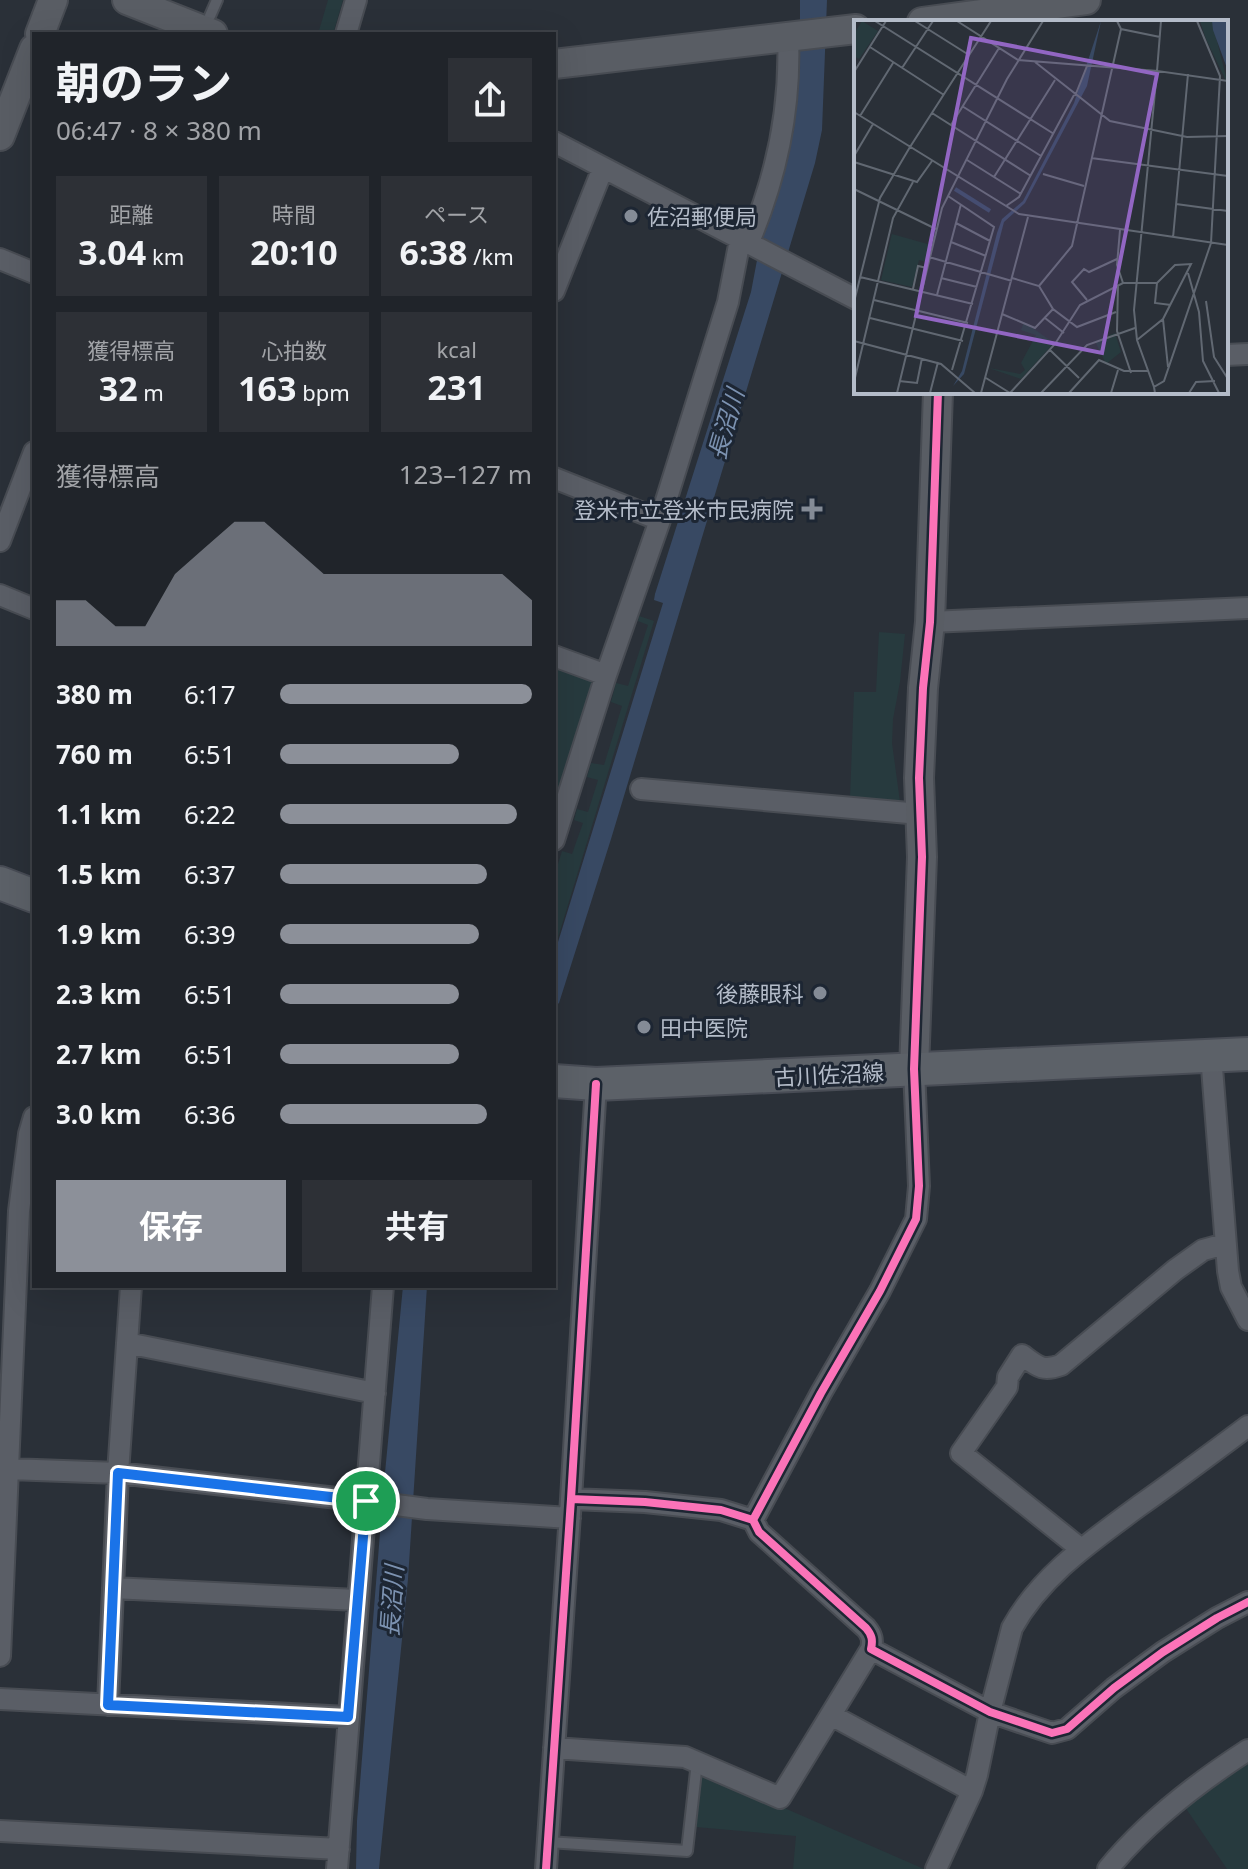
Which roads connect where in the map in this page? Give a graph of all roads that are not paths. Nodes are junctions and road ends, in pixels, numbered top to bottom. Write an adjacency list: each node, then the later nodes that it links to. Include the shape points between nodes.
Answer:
1 (53, 0): 10 (street)
2 (127, 0): 8 (street)
3 (217, 0): 8 (lane)
4 (356, 0): 11 (street)
5 (1086, 0): 6 (street)
6 (956, 14): 7 (street)
7 (930, 20)
8 (205, 28)
9 (843, 30): 12 (street)
10 (41, 32)
11 (347, 32)
12 (792, 36): 14 (street); 18 (street, via 774,170)
13 (32, 54): 15 (street)
14 (556, 64)
15 (3, 119)
16 (556, 143): 17 (street)
17 (603, 168): 18 (street); 21 (street)
18 (747, 243): 22 (street); 28 (street)
19 (0, 259): 20 (street)
20 (32, 272)
21 (556, 286)
22 (854, 298)
23 (1248, 354): 24 (street)
24 (1228, 355)
25 (938, 394): 33 (street)
26 (32, 457): 29 (street)
27 (556, 479): 28 (street)
28 (660, 520): 35 (street)
29 (0, 541)
30 (0, 595): 31 (street)
31 (32, 608)
32 (1248, 608): 33 (street)
33 (930, 622): 38 (street)
34 (556, 657): 35 (street)
35 (606, 675): 37 (street)
36 (641, 789): 38 (street)
37 (558, 813)
38 (920, 814): 43 (street)
39 (0, 883): 40 (main road)
40 (32, 895)
41 (1248, 1054): 42 (main road, 古川佐沼線)
42 (1211, 1055): 43 (main road, 古川佐沼線); 47 (street)
43 (914, 1069): 45 (main road, 古川佐沼線); 59 (street, via 916,1219)
44 (556, 1081): 45 (main road, 古川佐沼線)
45 (596, 1084): 58 (street)
46 (32, 1124): 48 (street)
47 (1225, 1244): 51 (street, via 1231,1287); 61 (street, via 1203,1250 1175,1270 1061,1365 1041,1368 1022,1355 1007,1387 961,1453)
48 (8, 1276): 55 (street)
49 (131, 1288): 52 (street)
50 (383, 1288): 53 (street)
51 (1248, 1320)
52 (127, 1343): 53 (street); 56 (street)
53 (375, 1393): 57 (street)
54 (1248, 1426): 61 (street)
55 (9, 1469): 56 (street); 60 (street)
56 (118, 1473): 57 (street); 62 (street)
57 (374, 1502): 58 (street, via 427,1509); 63 (street)
58 (571, 1508): 59 (street, via 645,1502 721,1510); 72 (street)
59 (753, 1520): 65 (street, via 759,1532 866,1628)
60 (3, 1544): 66 (street)
61 (1081, 1549): 69 (street, via 1041,1587 1012,1628)
62 (113, 1588): 63 (street); 68 (street)
63 (357, 1600): 71 (street)
64 (1248, 1602): 69 (street, via 1163,1652 1067,1729 1052,1733)
65 (871, 1649): 69 (street); 70 (street)
66 (0, 1656)
67 (0, 1699): 68 (street)
68 (108, 1705): 71 (street)
69 (990, 1712): 75 (street)
70 (831, 1715): 74 (street, via 780,1798); 75 (street)
71 (348, 1717): 78 (street)
72 (554, 1748): 74 (street); 77 (street)
73 (1248, 1750): 81 (street, via 1179,1799)
74 (697, 1762): 77 (lane, via 687,1851)
75 (972, 1791): 80 (street)
76 (0, 1831): 78 (street)
77 (548, 1842): 79 (street)
78 (338, 1859)
79 (546, 1869)
80 (936, 1869)
81 (1108, 1869)

